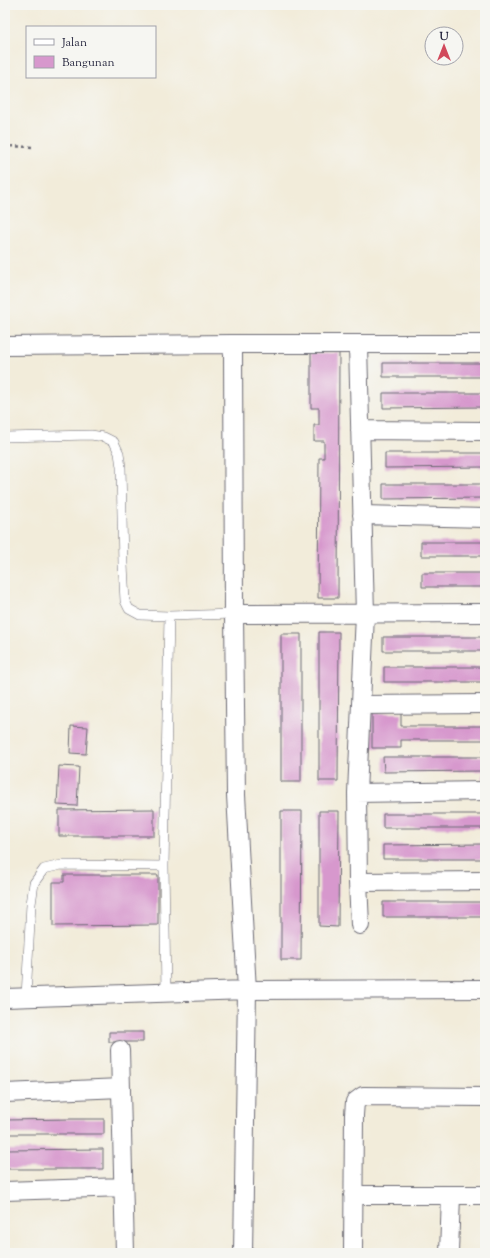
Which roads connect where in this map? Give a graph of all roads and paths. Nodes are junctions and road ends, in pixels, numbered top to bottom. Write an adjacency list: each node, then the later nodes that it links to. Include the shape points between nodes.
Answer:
1 (5, 146): 2 (path)
2 (33, 147)
3 (233, 344): 5 (street); 6 (street); 13 (street)
4 (485, 344): 5 (street)
5 (358, 345): 7 (street)
6 (5, 346)
7 (360, 430): 8 (street); 10 (street)
8 (485, 431)
9 (5, 437): 15 (lane, via 91,435 114,442 121,467 125,601 129,609 140,615)
10 (362, 515): 11 (street); 14 (street)
11 (485, 518)
12 (485, 613): 14 (street)
13 (234, 614): 14 (street); 15 (lane); 25 (street, via 236,795)
14 (365, 614): 17 (street)
15 (169, 616): 20 (lane)
16 (485, 704): 17 (street)
17 (362, 705): 19 (street)
18 (485, 791): 19 (street)
19 (357, 793): 22 (street)
20 (164, 866): 26 (lane); 27 (lane, via 61,865 44,869 34,883 31,904)
21 (485, 881): 22 (street)
22 (358, 882): 23 (street)
23 (360, 924)
24 (485, 989): 25 (street)
25 (247, 990): 26 (street); 39 (street)
26 (166, 992): 27 (street)
27 (26, 997): 28 (street)
28 (5, 998)
29 (120, 1050): 30 (street)
30 (121, 1088): 31 (street); 33 (street)
31 (5, 1093)
32 (485, 1097): 35 (street, via 363,1096 355,1102)
33 (123, 1187): 34 (street); 38 (street)
34 (5, 1191)
35 (354, 1195): 36 (street); 40 (street)
36 (451, 1195): 37 (street); 41 (street)
37 (485, 1195)
38 (125, 1253)
39 (243, 1253)
40 (353, 1253)
41 (449, 1253)

